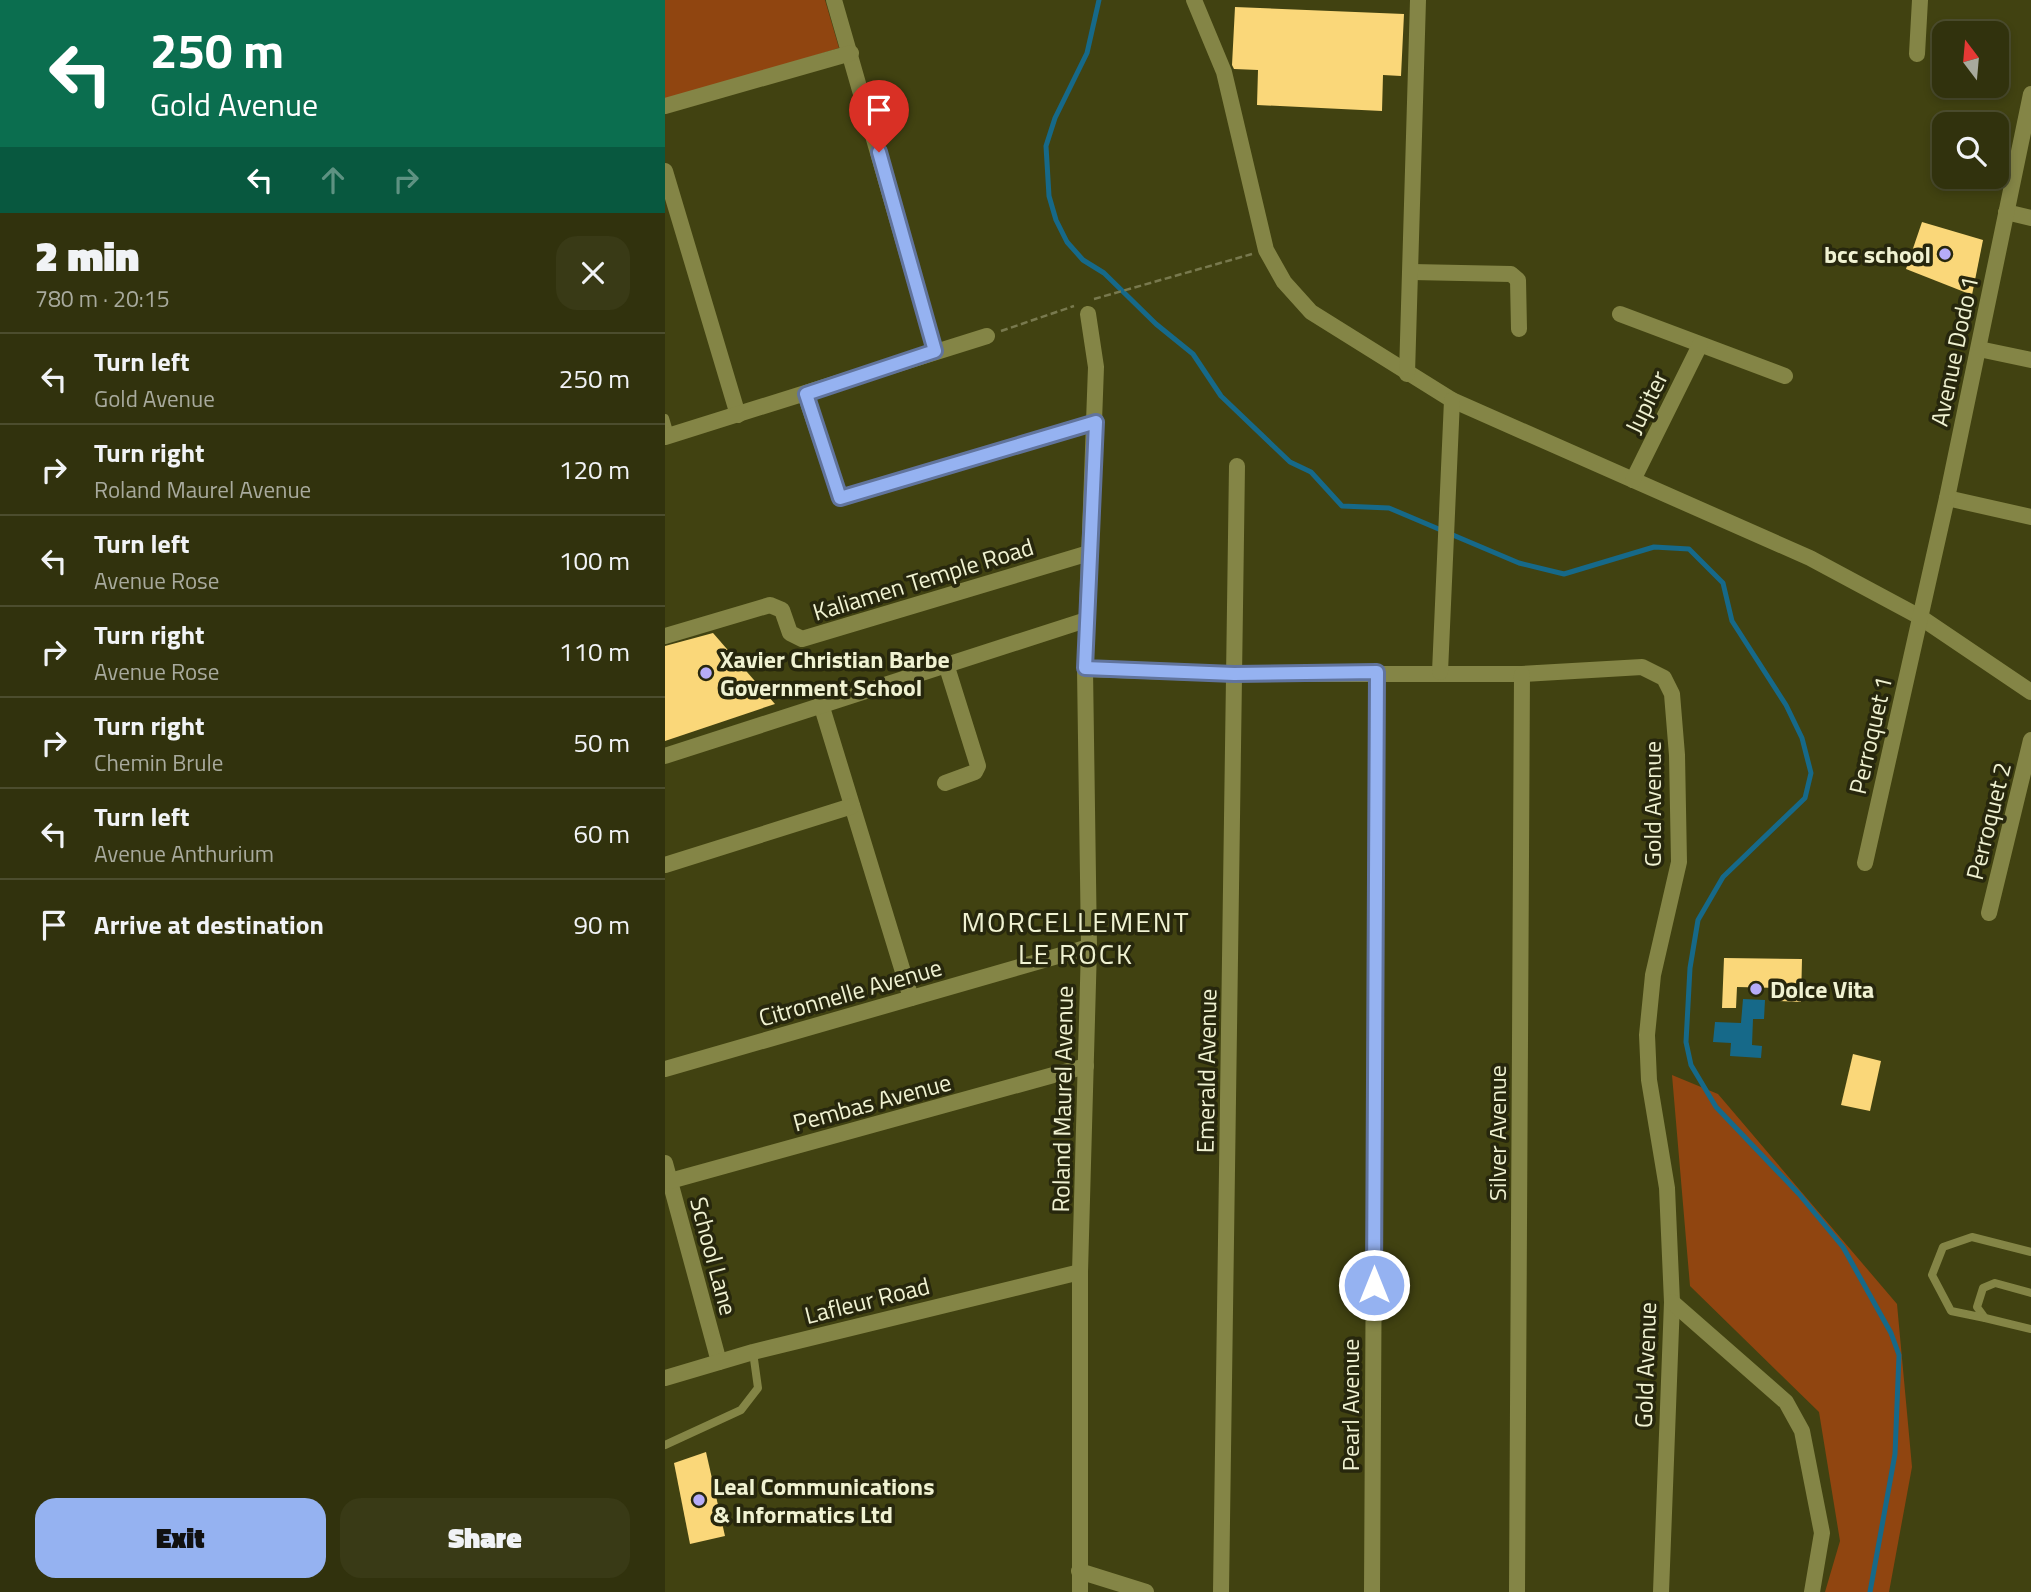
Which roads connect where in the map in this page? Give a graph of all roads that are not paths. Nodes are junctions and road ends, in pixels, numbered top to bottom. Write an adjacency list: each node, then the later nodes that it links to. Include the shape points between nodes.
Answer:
1 (834, 0): 5 (street)
2 (1194, 0): 21 (street, via 1224,72 1266,250 1284,282 1311,313)
3 (1418, 0): 12 (street)
4 (1920, 0): 6 (street)
5 (851, 53): 8 (street); 19 (street)
6 (1917, 54)
7 (2031, 94): 10 (street, Avenue Dodo 1)
8 (665, 106)
9 (665, 171): 25 (street)
10 (2006, 212): 11 (street); 18 (street, Avenue Dodo 1)
11 (2031, 218)
12 (1412, 272): 15 (street, via 1511,274 1518,280); 21 (street)
13 (1088, 314): 27 (street, Roland Maurel Avenue, via 1096,356)
14 (1620, 314): 17 (street)
15 (1519, 329)
16 (987, 336): 19 (street)
17 (1700, 345): 22 (street); 30 (street, Jupiter)
18 (1979, 349): 20 (street); 31 (street, Avenue Dodo 1)
19 (935, 351): 23 (street)
20 (2031, 360)
21 (1407, 374): 24 (street)
22 (1784, 376)
23 (806, 394): 25 (street); 27 (street, via 840,498)
24 (1452, 400): 30 (street); 40 (street)
25 (738, 415): 28 (street)
26 (665, 418): 28 (lane)
27 (1096, 422): 33 (street, Roland Maurel Avenue)
28 (668, 436)
29 (1237, 466): 41 (street, Emerald Avenue)
30 (1633, 480): 34 (street, via 1810,558)
31 (1948, 498): 32 (street); 34 (street, Avenue Dodo 1)
32 (2031, 517)
33 (1089, 553): 35 (street, Roland Maurel Avenue); 36 (street, Kaliamen Temple Road, via 802,639 790,633 782,610 770,605)
34 (1920, 617): 43 (street); 49 (street, Perroquet 1)
35 (1086, 620): 37 (street); 38 (street, Roland Maurel Avenue)
36 (665, 636)
37 (946, 664): 44 (street); 47 (street, via 978,766 975,772)
38 (1085, 668): 41 (street, Gold Avenue); 52 (street, Roland Maurel Avenue)
39 (1377, 672): 40 (street, Gold Avenue); 41 (street, Gold Avenue); 72 (street, Pearl Avenue)
40 (1440, 672): 42 (street, Gold Avenue)
41 (1234, 674): 71 (street, Emerald Avenue)
42 (1522, 674): 61 (street, Gold Avenue, via 1642,667 1664,678 1672,694 1679,862 1653,975 1647,1035 1649,1080 1667,1188); 73 (street, Silver Avenue)
43 (2031, 692)
44 (821, 704): 46 (street); 48 (street)
45 (2031, 740): 51 (street, Perroquet 2)
46 (665, 756)
47 (945, 783)
48 (852, 806): 50 (street); 53 (street)
49 (1865, 863)
50 (665, 865)
51 (1989, 914)
52 (1089, 947): 53 (street, Citronnelle Avenue); 54 (street, Roland Maurel Avenue)
53 (911, 998): 55 (street, Citronnelle Avenue)
54 (1086, 1066): 57 (street, Pembas Avenue); 59 (street, Roland Maurel Avenue)
55 (665, 1069)
56 (665, 1163): 57 (street, School Lane)
57 (670, 1181): 65 (street, School Lane)
58 (2031, 1252): 62 (lane, via 1972,1237 1943,1247 1933,1275 1951,1311)
59 (1080, 1272): 64 (street, Lafleur Road); 68 (street, Roland Maurel Avenue)
60 (2031, 1293): 62 (lane, via 1995,1283 1983,1288 1977,1307)
61 (1672, 1301): 74 (street, Gold Avenue); 75 (street, via 1786,1402 1802,1431 1822,1533)
62 (1985, 1318): 63 (lane)
63 (2031, 1329)
64 (753, 1352): 65 (street, Lafleur Road); 67 (lane, via 758,1388 741,1410)
65 (719, 1362): 66 (street, Lafleur Road)
66 (665, 1378)
67 (665, 1445)
68 (1079, 1571): 69 (street, Roland Maurel Avenue); 70 (street)
69 (1080, 1592)
70 (1146, 1592)
71 (1221, 1592)
72 (1372, 1592)
73 (1517, 1592)
74 (1661, 1592)
75 (1812, 1592)

